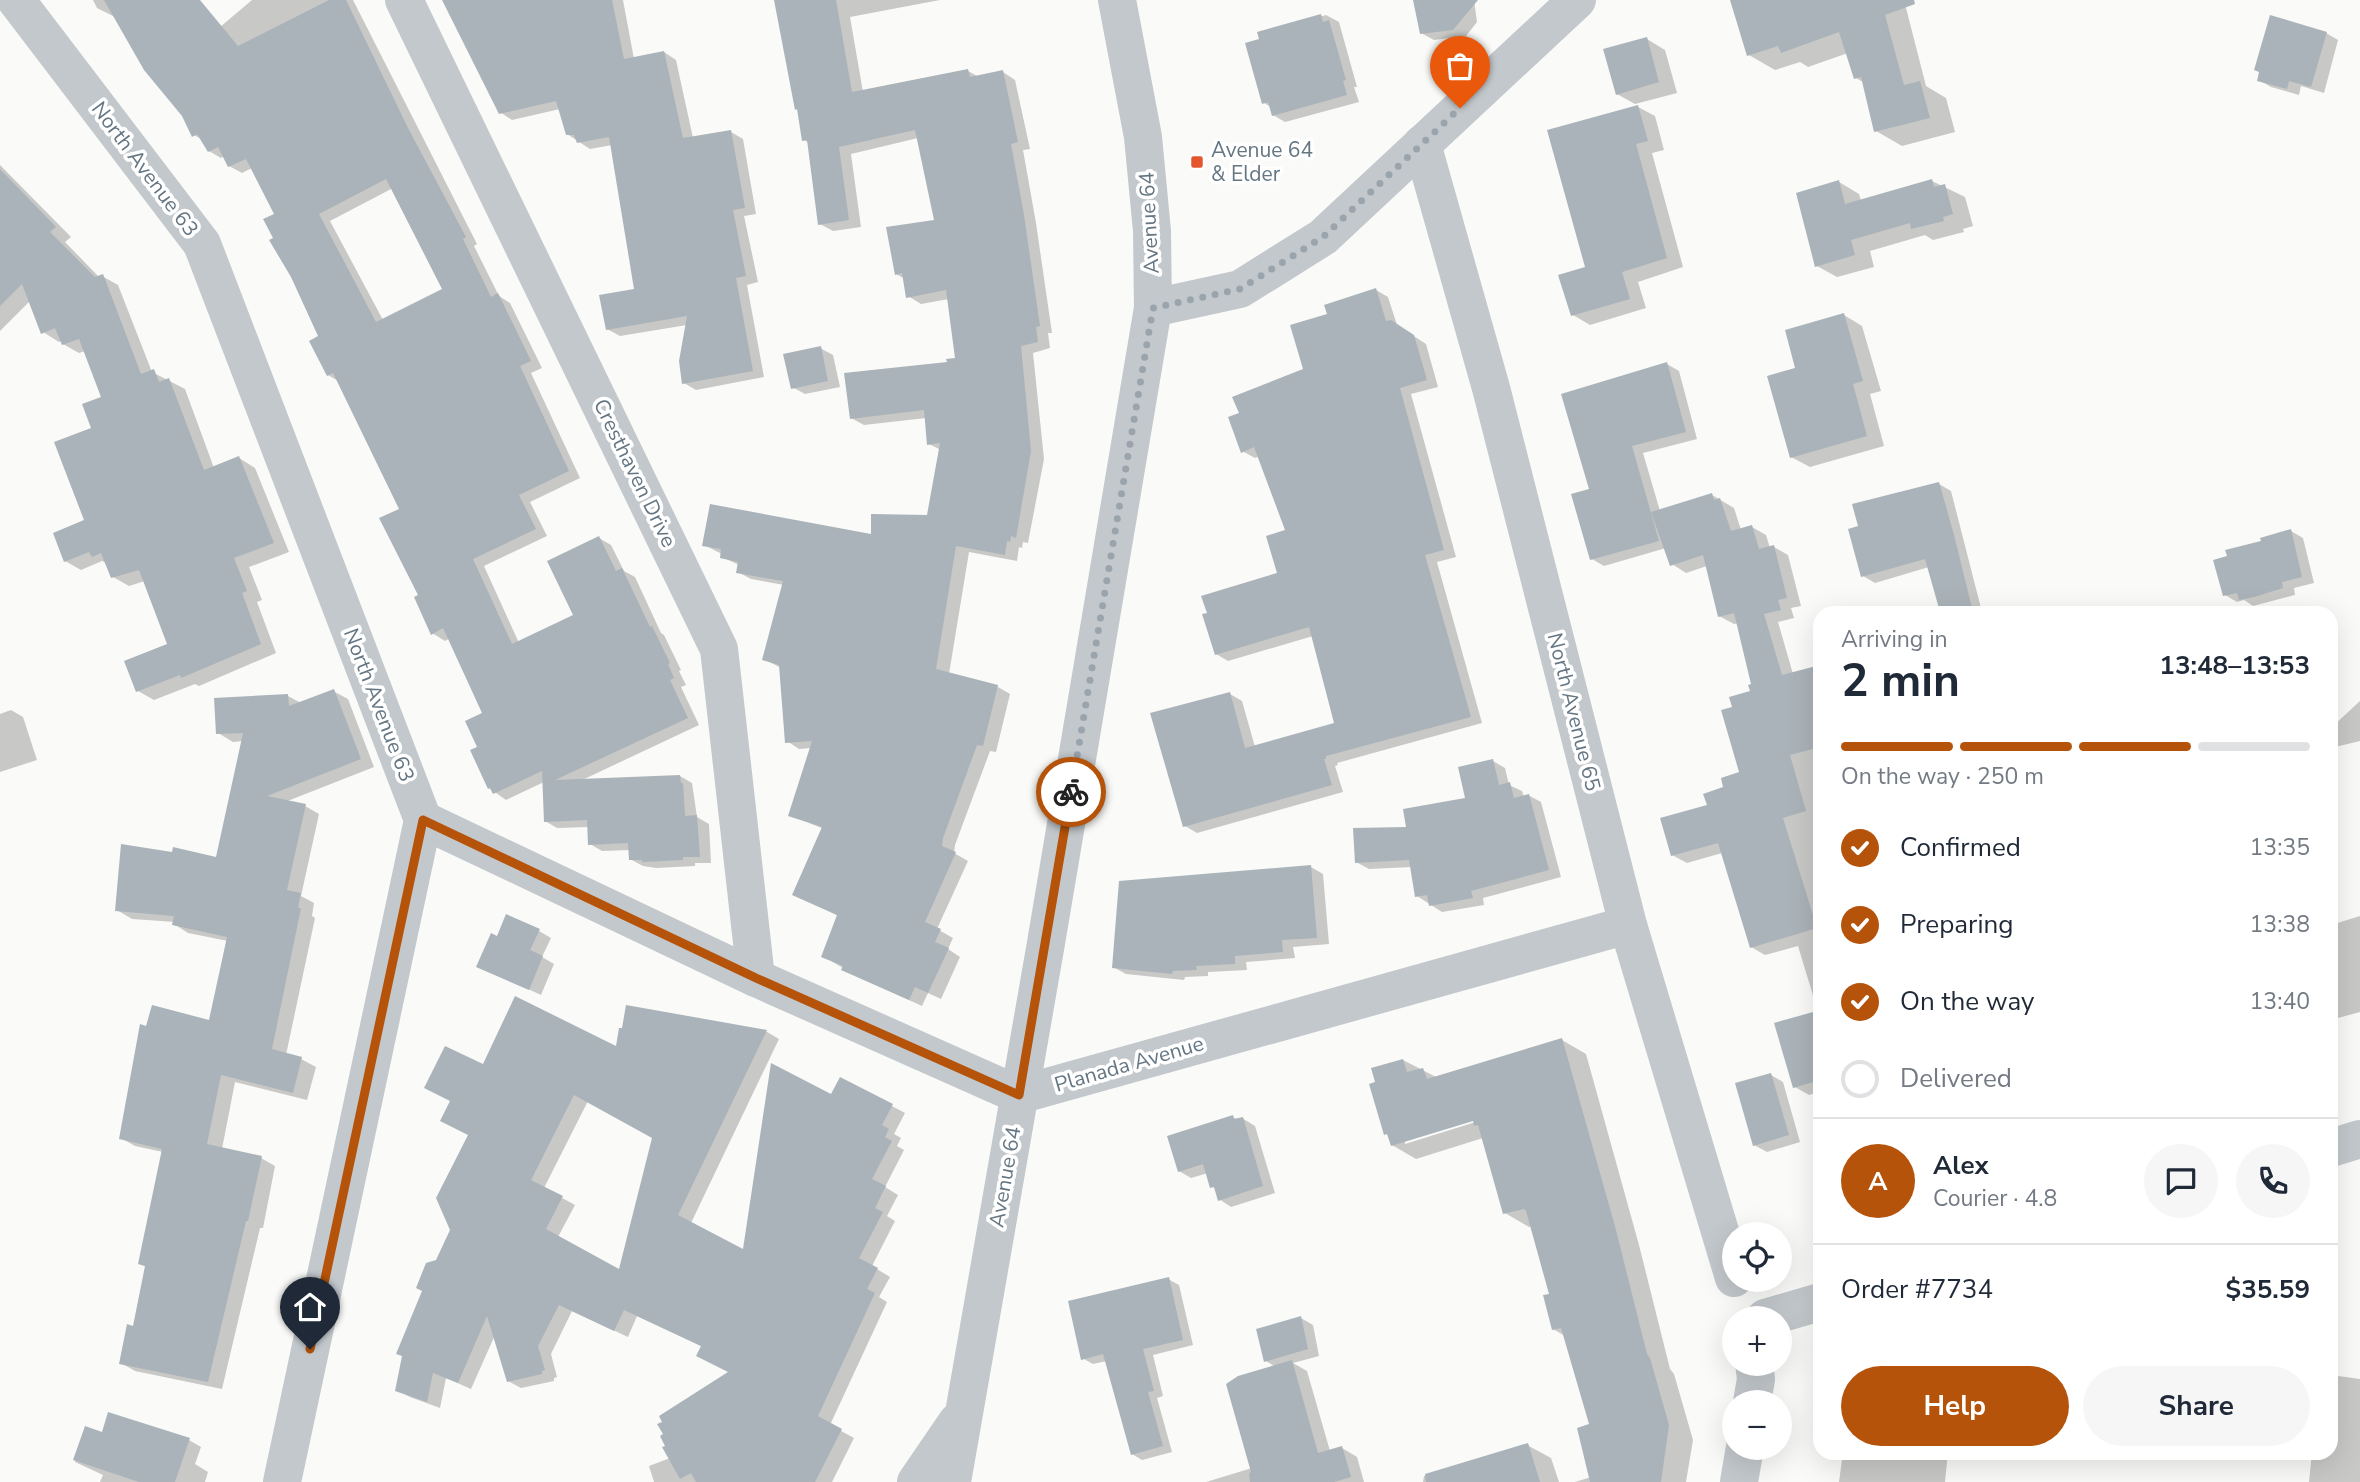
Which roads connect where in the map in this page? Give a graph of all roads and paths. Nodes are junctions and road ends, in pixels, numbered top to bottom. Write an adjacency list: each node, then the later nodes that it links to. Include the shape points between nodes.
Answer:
1 (16, 0): 7 (street, North Avenue 63, via 202,244)
2 (404, 0): 9 (street, Cresthaven Drive, via 719,649)
3 (1117, 0): 6 (street, Avenue 64, via 1143,137)
4 (1577, 0): 5 (street)
5 (1422, 144): 6 (street, via 1323,237 1240,289); 8 (street, North Avenue 65, via 1492,388)
6 (1153, 308): 10 (street, Avenue 64)
7 (423, 820): 9 (street); 18 (street)
8 (1628, 925): 10 (street, Planada Avenue); 13 (street, North Avenue 65)
9 (756, 978): 10 (street)
10 (1019, 1095): 16 (street, Avenue 64)
11 (2360, 1139): 12 (street)
12 (2338, 1147)
13 (1722, 1235)
14 (1813, 1304): 15 (street)
15 (1792, 1310)
16 (965, 1412): 19 (street); 20 (street, Avenue 64)
17 (1743, 1460): 21 (street)
18 (282, 1482)
19 (916, 1482)
20 (952, 1482)
21 (1739, 1482)

